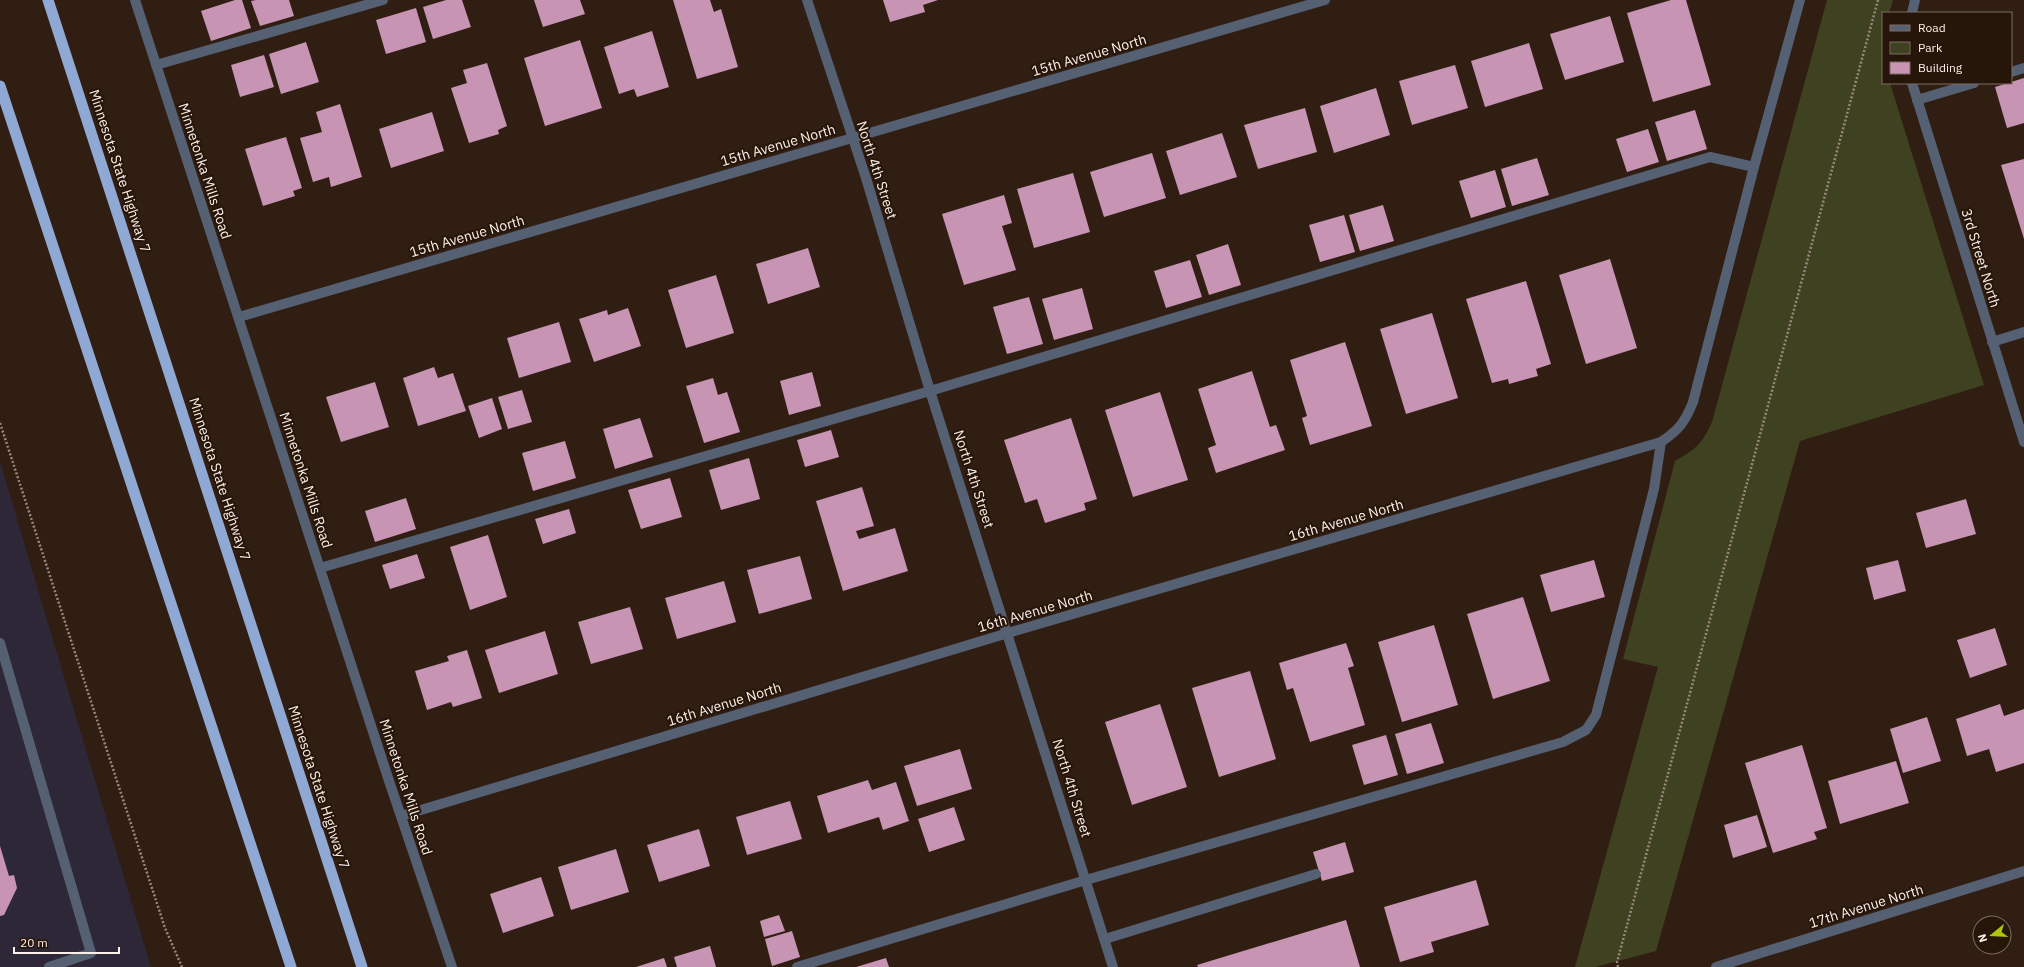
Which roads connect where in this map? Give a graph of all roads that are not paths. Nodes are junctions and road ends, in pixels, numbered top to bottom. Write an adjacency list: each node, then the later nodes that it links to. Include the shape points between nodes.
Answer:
1 (48, 0): 34 (highway, Minnesota State Highway 7)
2 (135, 0): 9 (street, Minnetonka Mills Road)
3 (383, 0): 9 (street)
4 (807, 0): 16 (street, North 4th Street)
5 (1325, 0): 16 (street, 15th Avenue North)
6 (1800, 0): 17 (street)
7 (1915, 0): 8 (street)
8 (1912, 12)
9 (156, 65): 18 (street, Minnetonka Mills Road)
10 (2024, 68): 11 (street)
11 (2012, 72)
12 (1912, 84): 15 (street, 3rd Street North)
13 (1971, 84): 15 (street)
14 (0, 86): 33 (highway)
15 (1917, 100): 20 (street, 3rd Street North)
16 (852, 138): 18 (street, 15th Avenue North); 21 (street, North 4th Street)
17 (1754, 167): 21 (street, via 1710,157); 22 (street, 16th Avenue North, via 1693,402 1686,419 1676,432)
18 (239, 317): 24 (street, Minnetonka Mills Road)
19 (2024, 332): 20 (street)
20 (1992, 342): 23 (street, 3rd Street North)
21 (930, 391): 24 (street); 25 (street, North 4th Street)
22 (1661, 442): 25 (street, 16th Avenue North); 30 (street, via 1654,488 1596,715 1586,730 1563,742)
23 (2024, 442)
24 (320, 568): 27 (street, Minnetonka Mills Road)
25 (1008, 633): 27 (street, 16th Avenue North); 30 (street, North 4th Street)
26 (0, 643): 32 (street, via 91,953)
27 (401, 816): 35 (street, Minnetonka Mills Road)
28 (2024, 871): 38 (street, 17th Avenue North)
29 (1316, 874): 31 (street)
30 (1086, 880): 31 (street, North 4th Street); 36 (street)
31 (1105, 939): 37 (street, North 4th Street)
32 (49, 967)
33 (290, 967)
34 (362, 967)
35 (452, 967)
36 (797, 967)
37 (1113, 967)
38 (1716, 967)

